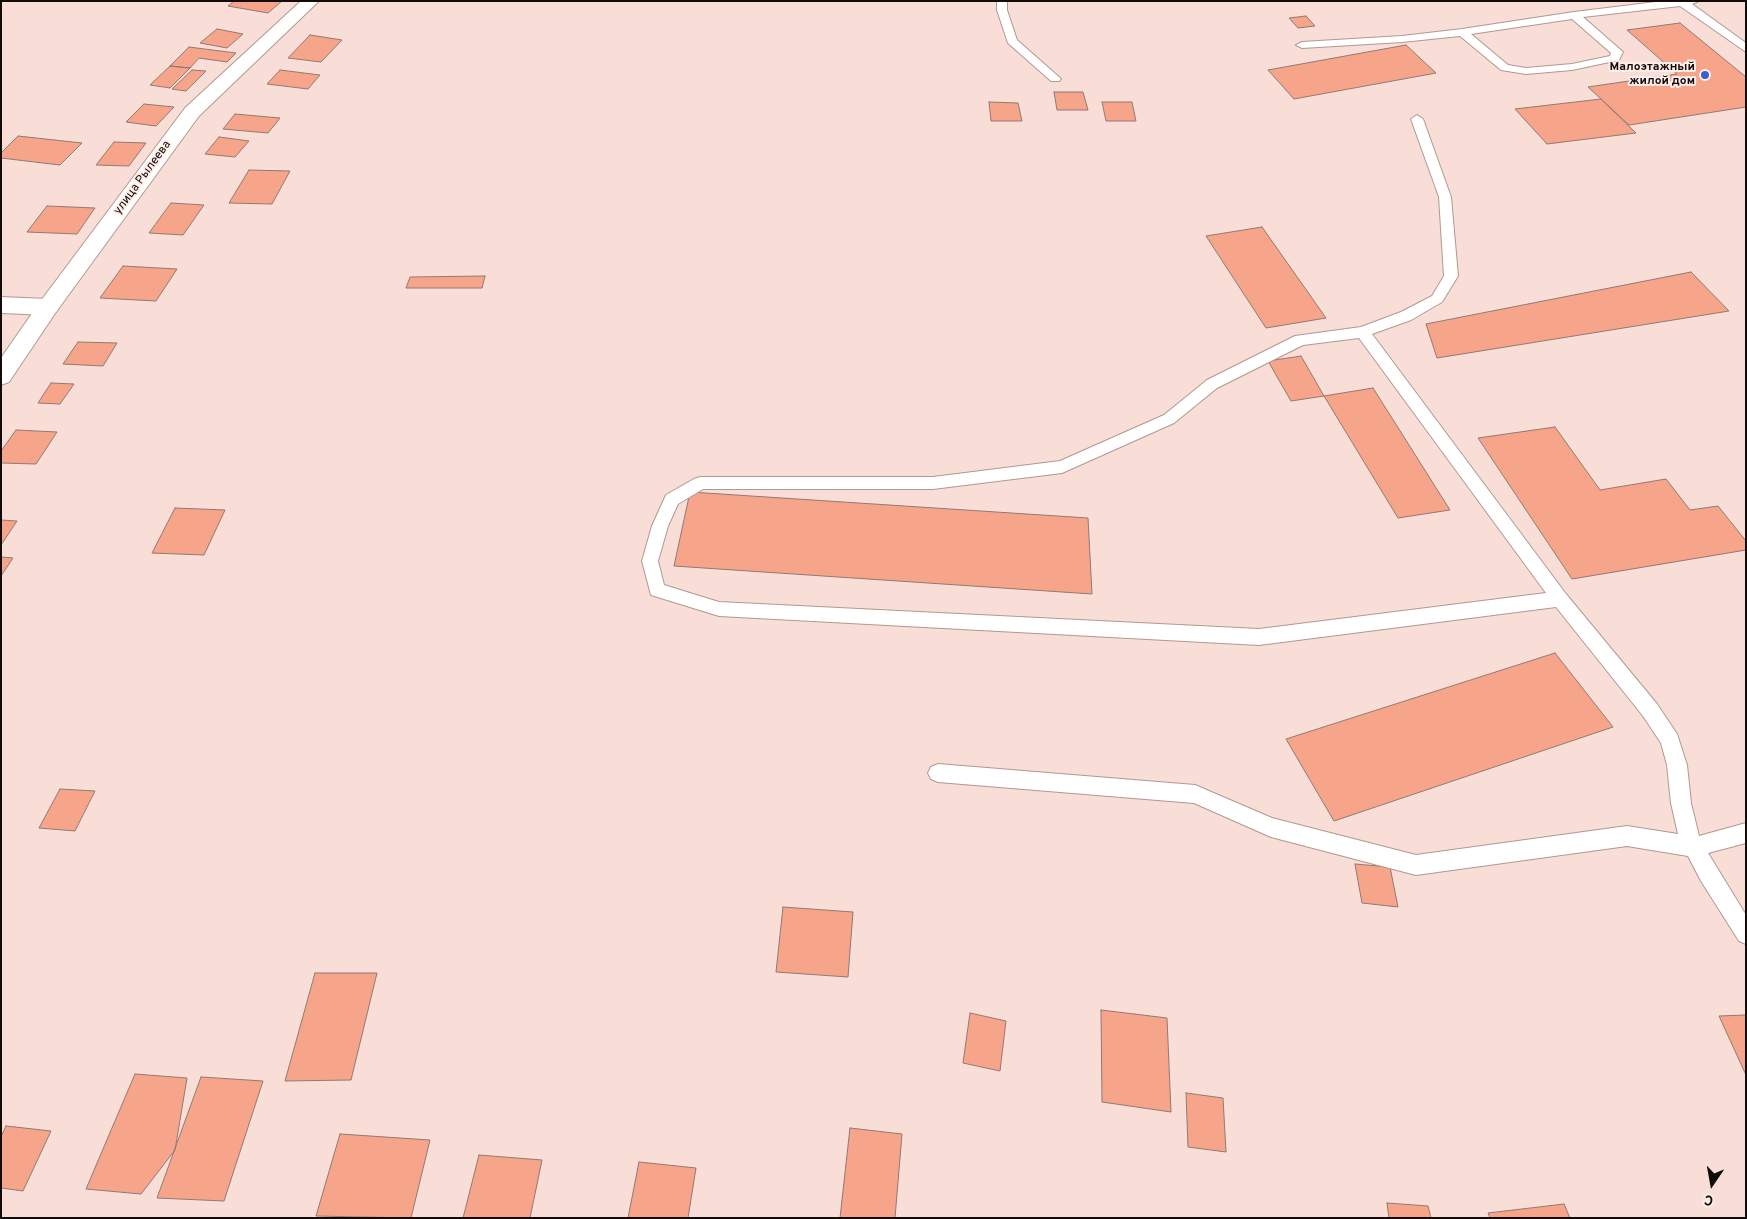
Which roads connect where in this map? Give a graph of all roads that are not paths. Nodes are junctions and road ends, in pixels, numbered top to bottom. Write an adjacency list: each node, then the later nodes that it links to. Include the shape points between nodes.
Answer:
1 (311, 1): 12 (street, улица Рылеева, via 192,112)
2 (1002, 1): 9 (lane, via 1012,41)
3 (1694, 1): 4 (lane)
4 (1682, 2): 5 (lane); 8 (lane)
5 (1574, 15): 6 (lane); 6 (lane, via 1617,52 1615,58 1572,67 1526,71 1505,68)
6 (1462, 32): 7 (lane)
7 (1302, 45)
8 (1746, 49)
9 (1054, 79)
10 (1418, 119): 13 (lane, via 1445,197 1451,276 1437,299 1406,316)
11 (1, 305): 12 (street)
12 (48, 308): 14 (street, улица Рылеева)
13 (1363, 332): 15 (lane); 15 (lane, via 1300,340 1212,384 1169,419 1062,467 933,483 700,484 672,500 660,526 650,561 657,590 719,608 1259,638)
14 (1, 376)
15 (1560, 599): 18 (lane, via 1650,710 1670,740 1688,835)
16 (938, 772): 18 (lane, via 1195,794 1270,827 1416,865 1627,836)
17 (1746, 833): 18 (lane)
18 (1695, 847): 19 (lane)
19 (1746, 934)

